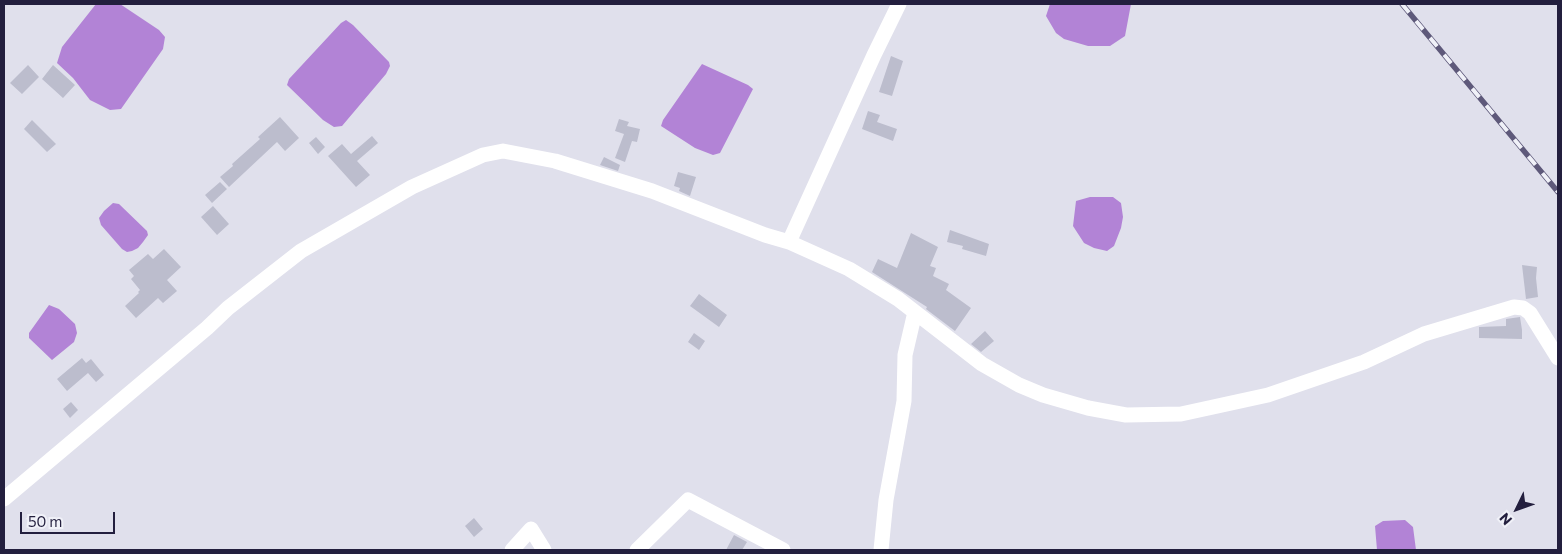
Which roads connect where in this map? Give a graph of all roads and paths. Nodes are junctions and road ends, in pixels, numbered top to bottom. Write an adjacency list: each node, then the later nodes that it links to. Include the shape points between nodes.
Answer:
1 (898, 4): 2 (street)
2 (789, 242): 3 (street, via 850,269); 5 (street, via 652,191 555,161 504,151 483,156 412,187 301,251 228,308)
3 (915, 312): 4 (street, via 982,364 1019,385 1043,396 1126,415 1181,414 1268,395 1364,362 1424,334 1514,307 1530,313); 10 (street, via 905,355 904,401 886,500)
4 (1558, 358)
5 (4, 499)
6 (512, 550): 7 (street, via 531,529)
7 (544, 550)
8 (637, 550): 9 (street, via 688,500)
9 (783, 550)
10 (881, 550)

